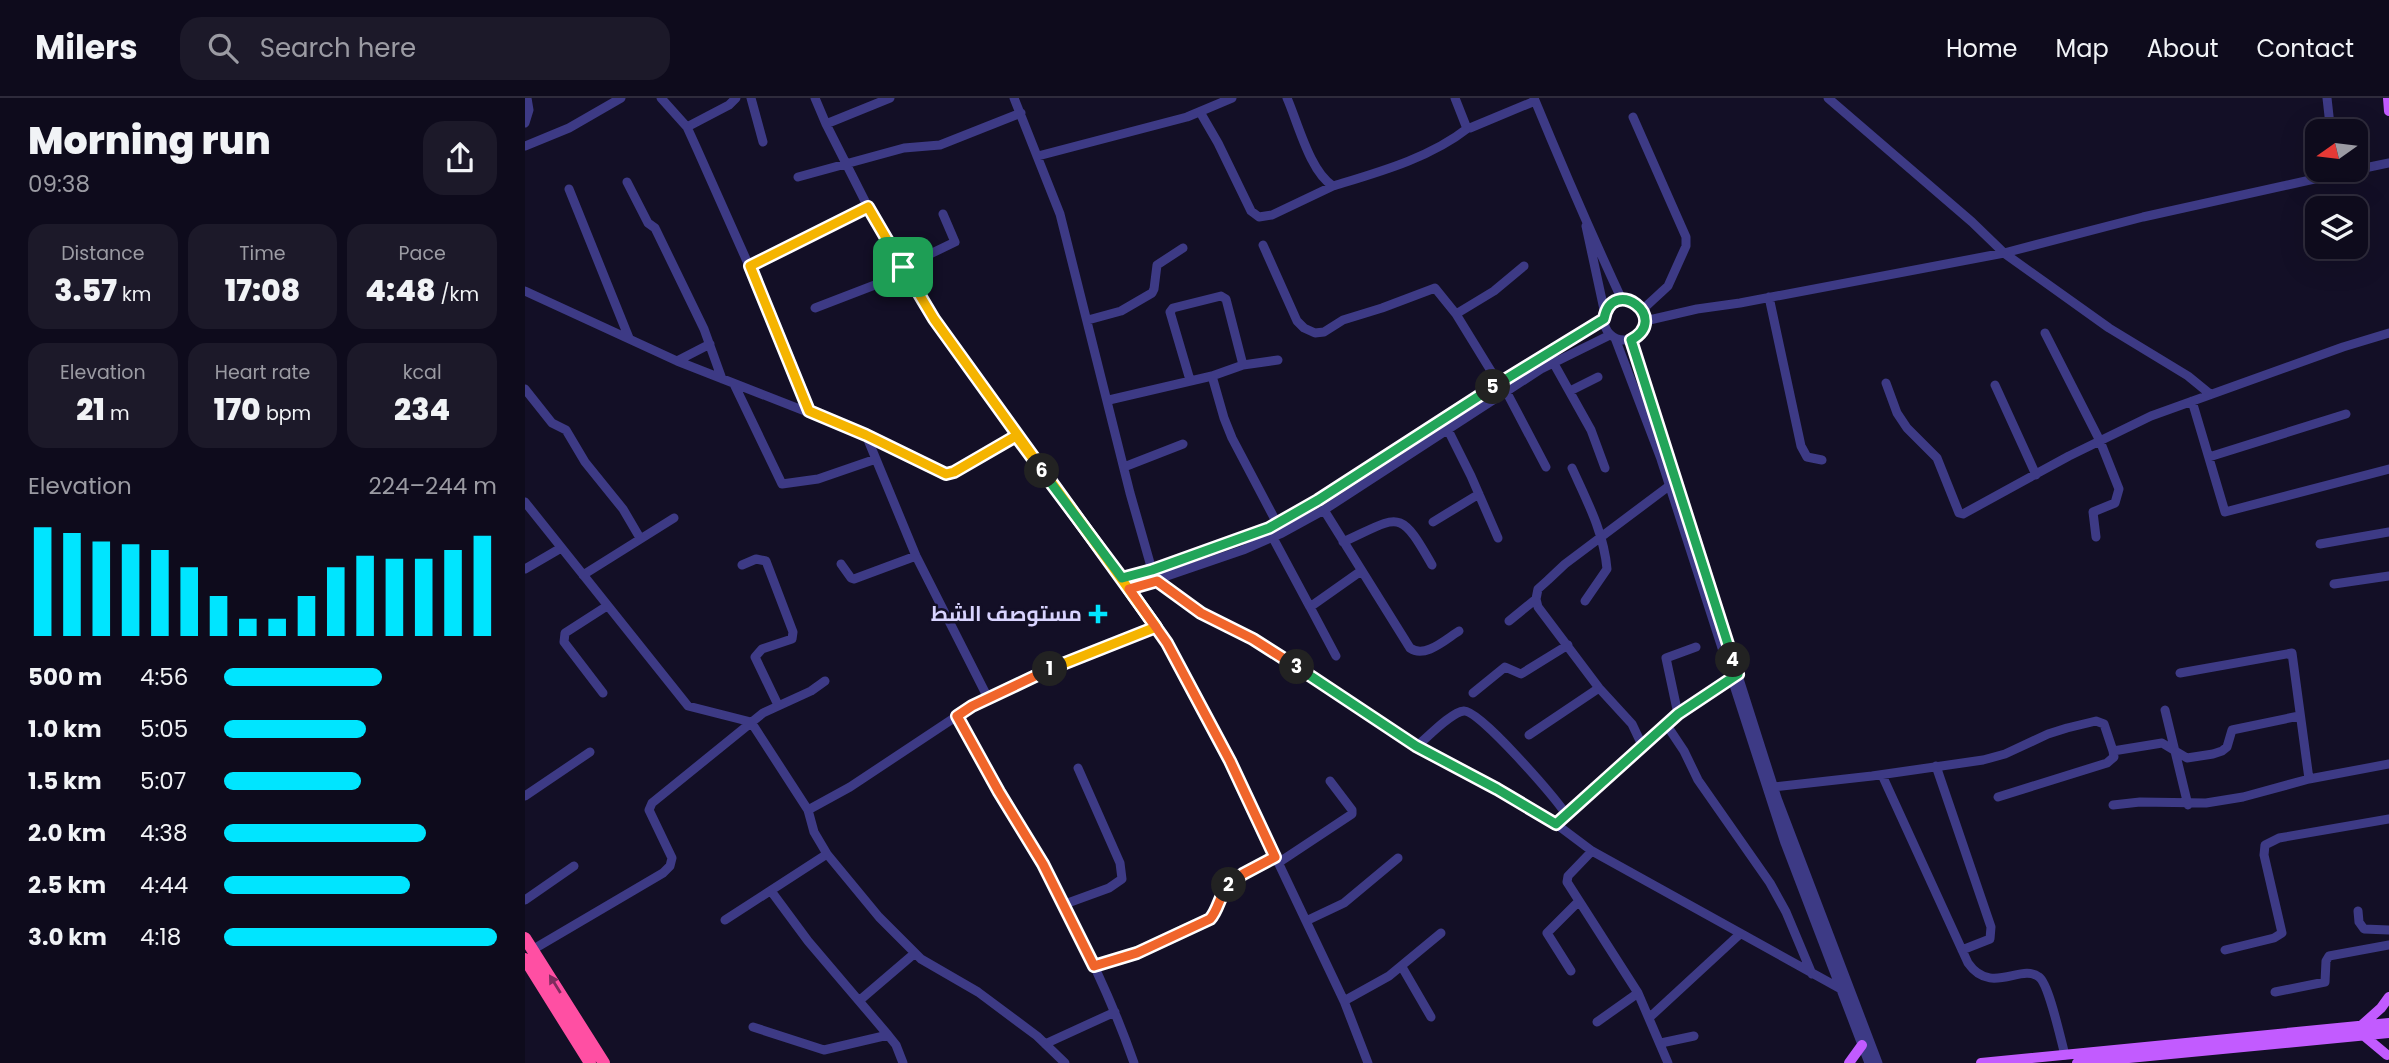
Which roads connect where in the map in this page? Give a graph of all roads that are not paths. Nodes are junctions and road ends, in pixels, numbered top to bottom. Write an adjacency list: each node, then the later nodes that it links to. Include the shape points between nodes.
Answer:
1 (527, 98): 22 (street)
2 (621, 98): 27 (street, via 569,128)
3 (661, 98): 24 (street)
4 (736, 98): 24 (street)
5 (751, 98): 26 (street)
6 (815, 98): 23 (street)
7 (890, 98): 23 (street)
8 (1014, 98): 19 (street)
9 (1231, 98): 16 (street)
10 (1287, 98): 35 (street, via 1309,152 1324,180)
11 (1455, 98): 25 (street)
12 (1828, 98): 42 (street)
13 (2327, 98): 21 (street)
14 (2388, 98): 17 (main road)
15 (1535, 100): 25 (street); 39 (street)
16 (1211, 103): 18 (street)
17 (2389, 111)
18 (1200, 112): 28 (street); 35 (street, via 1251,211 1259,217)
19 (1021, 113): 28 (street); 29 (street, via 940,145 904,148)
20 (1633, 117): 50 (street, via 1686,237 1668,286)
21 (2329, 119)
22 (525, 123)
23 (826, 124): 29 (street)
24 (687, 127): 43 (street)
25 (1468, 128): 35 (street, via 1389,168)
26 (763, 142)
27 (525, 146)
28 (1038, 156): 53 (street, via 1060,214)
29 (846, 163): 32 (street); 37 (street)
30 (2389, 163): 31 (street)
31 (2368, 167)
32 (797, 177)
33 (2305, 181): 42 (street)
34 (627, 182): 60 (street)
35 (1333, 186)
36 (569, 189): 58 (street)
37 (868, 207): 43 (street); 45 (street)
38 (943, 214): 45 (street, via 955,242)
39 (1584, 218): 48 (street); 52 (street)
40 (1263, 245): 51 (street, via 1297,321 1315,333 1434,288)
41 (1183, 248): 53 (street, via 1157,265 1151,293 1121,311)
42 (2004, 253): 47 (street); 75 (street)
43 (750, 266): 78 (street)
44 (1524, 266): 51 (street)
45 (904, 270): 49 (street); 82 (street)
46 (525, 291): 58 (street)
47 (1769, 297): 54 (street); 87 (street, via 1801,446 1807,457)
48 (1622, 300): 50 (street, via 1634,302); 52 (street, via 1612,304)
49 (815, 308)
50 (1642, 310): 54 (street)
51 (1456, 314): 72 (street)
52 (1604, 316): 57 (street); 72 (street)
53 (1088, 320): 76 (street)
54 (1645, 321): 59 (street)
55 (2045, 332): 83 (street)
56 (2389, 333): 75 (street)
57 (1613, 337): 59 (street); 63 (street); 94 (street)
58 (629, 338): 62 (street)
59 (1631, 340): 136 (street)
60 (710, 344): 62 (street); 67 (street)
61 (1278, 360): 64 (street)
62 (677, 361): 67 (street)
63 (1553, 362): 72 (street); 74 (street)
64 (1243, 365): 65 (street); 68 (street, via 1226,299 1214,296 1170,312)
65 (1212, 376): 68 (street); 100 (street, via 1232,438)
66 (1598, 377): 74 (street)
67 (722, 379): 70 (street)
68 (1190, 380): 76 (street)
69 (1886, 383): 93 (street, via 1907,428 1937,458 1959,513)
70 (734, 384): 78 (street); 86 (street, via 782,484 818,479)
71 (1995, 385): 93 (street)
72 (1502, 387): 80 (street); 89 (street); 100 (street)
73 (525, 388): 105 (street, via 552,423 566,430)
74 (1570, 391): 91 (street)
75 (2210, 394): 77 (street)
76 (1109, 400): 88 (street)
77 (2192, 401): 83 (street); 85 (street)
78 (809, 411): 81 (street)
79 (2346, 414): 85 (street)
80 (1447, 428): 95 (street); 97 (street)
81 (866, 435): 82 (street, via 946,474); 86 (street)
82 (1016, 436): 121 (street)
83 (2100, 441): 93 (street); 104 (street, via 2119,489 2115,503 2093,512)
84 (1183, 444): 88 (street)
85 (2209, 457): 92 (street, via 2225,512)
86 (876, 459): 111 (street)
87 (1822, 460)
88 (1124, 467): 117 (street)
89 (1546, 467)
90 (1572, 468): 103 (street)
91 (1605, 468)
92 (2389, 469)
93 (2036, 475)
94 (1669, 486): 103 (street); 136 (street)
95 (1479, 494): 99 (street); 106 (street)
96 (525, 502): 109 (street)
97 (1324, 510): 102 (street); 107 (street)
98 (674, 518): 105 (street)
99 (1433, 522)
100 (1277, 524): 102 (street); 110 (street)
101 (2389, 532): 108 (street)
102 (1278, 536): 115 (street); 128 (street)
103 (1602, 537): 125 (street, via 1538,589); 126 (street, via 1607,569)
104 (2096, 537)
105 (640, 538): 119 (street)
106 (1498, 538)
107 (1343, 542): 114 (street, via 1386,523 1400,522 1416,537); 118 (street)
108 (2321, 544)
109 (561, 548): 116 (street); 119 (street)
110 (1196, 555): 115 (street); 117 (street)
111 (916, 556): 112 (street, via 854,579); 141 (street)
112 (841, 564)
113 (742, 565): 142 (street, via 756,559 766,561 793,632 792,639 762,649 755,657)
114 (1432, 565)
115 (1200, 566): 122 (street)
116 (525, 569)
117 (1152, 570): 121 (street); 122 (street)
118 (1360, 571): 128 (street); 131 (street, via 1415,652)
119 (583, 575): 127 (street)
120 (2389, 576): 123 (street)
121 (1122, 578): 124 (street)
122 (1157, 581): 124 (street); 151 (street)
123 (2334, 584)
124 (1129, 589): 130 (street)
125 (1536, 598): 129 (street); 132 (street)
126 (1585, 601)
127 (607, 606): 139 (street, via 565,633 564,642); 147 (street, via 688,706)
128 (1310, 607): 134 (street)
129 (1509, 621)
130 (1156, 627): 141 (street); 173 (street, via 1230,761)
131 (1459, 631)
132 (1568, 646): 138 (street); 140 (street, via 1521,674 1505,667)
133 (1696, 647): 144 (street, via 1665,658)
134 (1335, 656)
135 (2180, 673): 146 (street, via 2292,653)
136 (1734, 676): 144 (street); 161 (street); 195 (street, via 1785,843)
137 (825, 681): 142 (street)
138 (1599, 688): 149 (street); 150 (street, via 1632,724)
139 (603, 693)
140 (1473, 693)
141 (988, 698): 145 (street)
142 (778, 705): 147 (street)
143 (2165, 710): 154 (street)
144 (1678, 714): 148 (street)
145 (957, 716): 166 (street); 178 (street)
146 (2299, 716): 154 (street, via 2232,730 2227,747 2213,754 2187,758); 159 (street)
147 (751, 722): 166 (street); 189 (street, via 650,807 672,858 670,866)
148 (1665, 724): 150 (street); 194 (street, via 1770,883)
149 (1529, 735)
150 (1641, 745): 167 (street)
151 (1416, 746): 167 (street, via 1452,716 1471,712 1543,783); 169 (street)
152 (2113, 751): 154 (street, via 2162,743); 156 (street, via 2104,724 2095,721 2048,734 2005,754); 163 (street, via 2114,757 2107,763)
153 (590, 752): 162 (street)
154 (2175, 752): 164 (street)
155 (2389, 764): 159 (street)
156 (1935, 766): 158 (street); 187 (street, via 1991,927 1990,939)
157 (1079, 768): 178 (street, via 1120,863 1122,879)
158 (1882, 775): 161 (street); 187 (street)
159 (2309, 779): 164 (street, via 2243,797)
160 (1330, 781): 173 (street, via 1352,814)
161 (1774, 787): 226 (street)
162 (525, 796)
163 (1998, 797)
164 (2188, 804): 165 (street)
165 (2113, 805)
166 (808, 810): 171 (street)
167 (1566, 814): 169 (street)
168 (2389, 819): 188 (street, via 2268,842 2264,855 2282,933)
169 (1556, 824): 170 (street)
170 (1592, 851): 177 (street, via 1568,876); 184 (street)
171 (827, 854): 175 (street); 190 (street)
172 (1398, 858): 181 (street, via 1344,903)
173 (1276, 860): 181 (street); 191 (street, via 1231,883 1210,919 1137,953)
174 (575, 866): 176 (street)
175 (771, 891): 180 (street); 199 (street)
176 (525, 900)
177 (1578, 902): 193 (street, via 1548,933); 197 (street)
178 (1065, 904): 191 (street)
179 (2358, 911): 182 (street, via 2364,929)
180 (725, 920)
181 (1306, 922): 200 (street)
182 (2389, 930)
183 (1441, 933): 192 (street)
184 (1740, 934): 194 (street); 203 (street)
185 (525, 938): 189 (highway)
186 (2389, 945): 196 (street, via 2329,956 2325,982)
187 (1962, 950): 215 (street, via 1982,976 2034,975 2041,979)
188 (2225, 950)
189 (529, 954): 217 (highway); 218 (highway, one-way to 189)
190 (915, 954): 199 (street); 213 (street, via 978,992)
191 (1094, 966): 201 (street)
192 (1402, 967): 200 (street); 202 (street)
193 (1571, 971)
194 (1812, 974): 195 (street)
195 (1841, 989): 214 (street)
196 (2276, 992)
197 (1639, 993): 203 (street); 204 (street)
198 (2389, 997): 207 (main road)
199 (860, 1000): 209 (street)
200 (1343, 1001): 222 (street)
201 (1115, 1012): 213 (street); 221 (street)
202 (1431, 1017)
203 (1650, 1017): 212 (street)
204 (1597, 1022)
205 (2389, 1023): 207 (main road)
206 (753, 1027): 209 (street, via 824,1050)
207 (2363, 1030): 208 (main road); 215 (main road); 216 (main road); 228 (main road)
208 (2389, 1033)
209 (888, 1035): 219 (street)
210 (1694, 1035): 212 (street)
211 (2389, 1040): 216 (main road)
212 (1661, 1043): 223 (street)
213 (1045, 1044): 220 (street)
214 (1862, 1045): 224 (main road); 225 (street)
215 (2065, 1055): 227 (main road)
216 (2387, 1059)
217 (590, 1063)
218 (604, 1063)
219 (903, 1063)
220 (1065, 1063)
221 (1134, 1063)
222 (1368, 1063)
223 (1668, 1063)
224 (1849, 1063)
225 (1869, 1063)
226 (1878, 1063)
227 (1981, 1063)
228 (2077, 1063)

